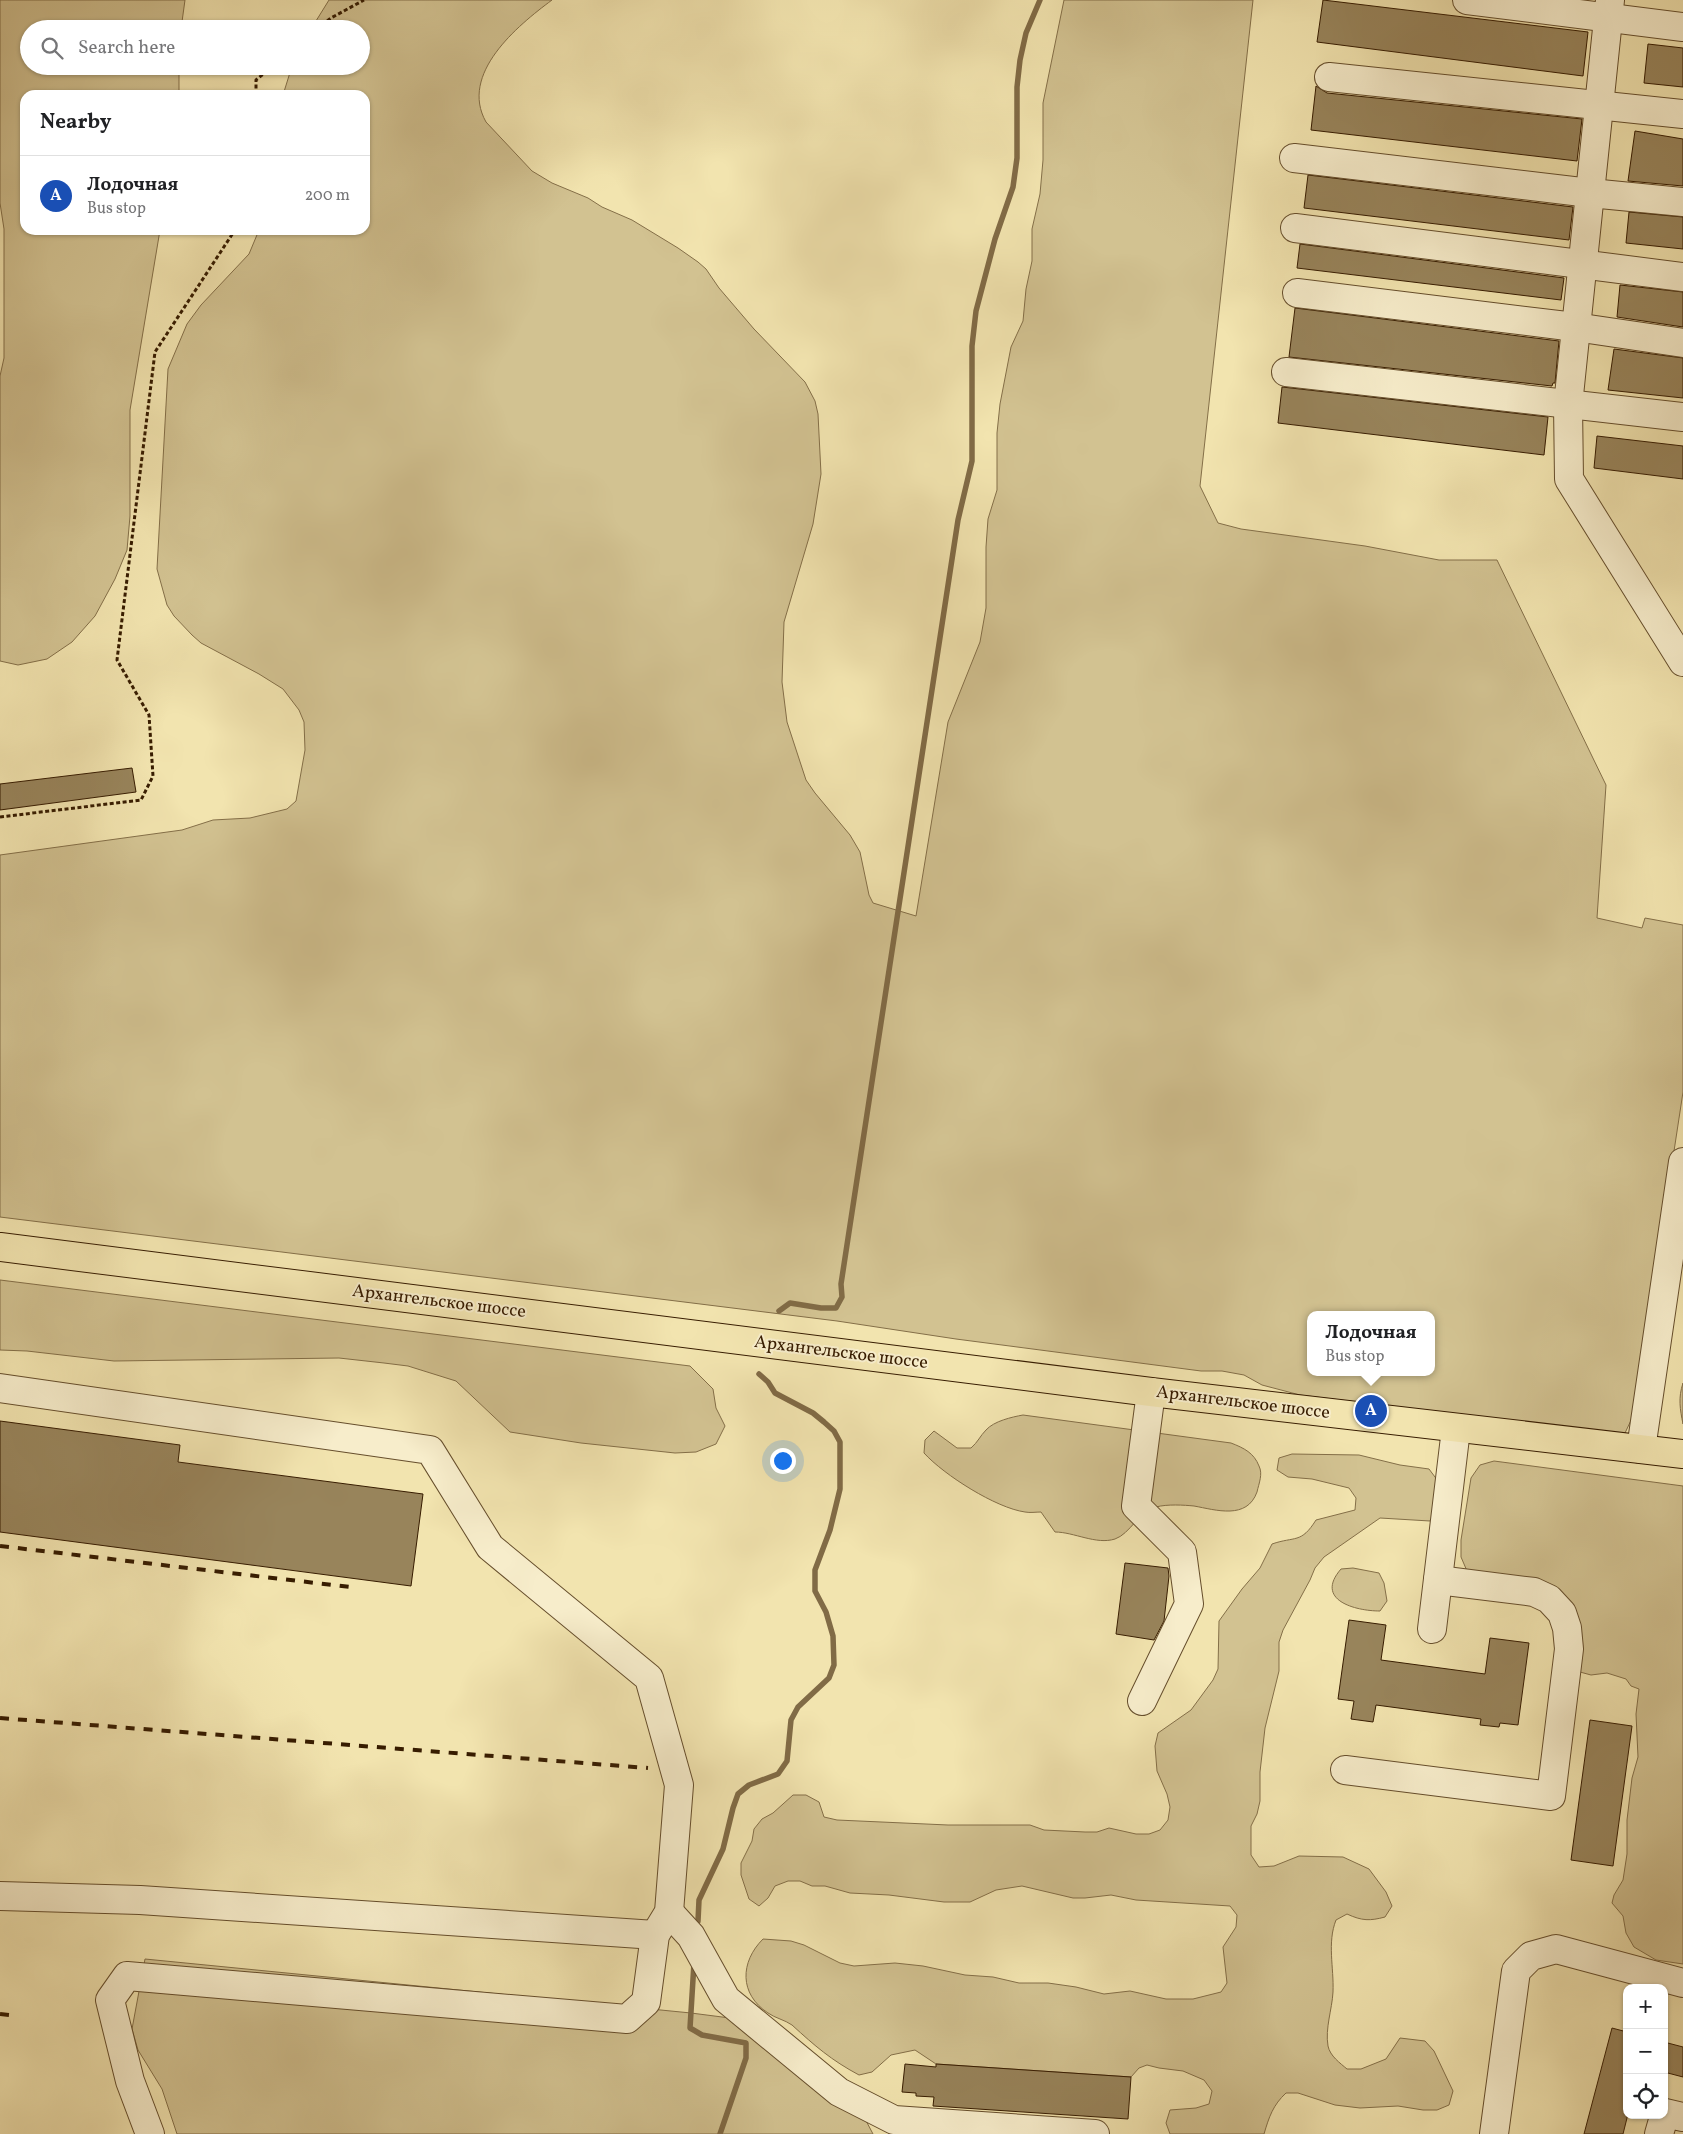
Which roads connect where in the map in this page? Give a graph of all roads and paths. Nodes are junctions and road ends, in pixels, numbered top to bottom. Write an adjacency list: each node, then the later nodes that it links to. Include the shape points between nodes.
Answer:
1 (364, 0): 4 (path)
2 (1467, 0): 3 (lane)
3 (1609, 9): 5 (lane); 9 (lane)
4 (328, 20)
5 (1683, 28)
6 (262, 75): 8 (path, via 256,80)
7 (1329, 76): 9 (lane)
8 (256, 90)
9 (1600, 105): 10 (lane); 12 (lane)
10 (1683, 114)
11 (1294, 158): 12 (lane)
12 (1590, 193): 13 (lane); 16 (lane)
13 (1683, 202)
14 (1295, 228): 16 (lane)
15 (232, 235): 25 (path, via 155,352 117,660 149,715 153,776 141,800)
16 (1582, 264): 17 (lane); 19 (lane)
17 (1683, 277)
18 (1297, 293): 19 (lane)
19 (1576, 327): 20 (lane); 22 (lane)
20 (1683, 343)
21 (1286, 372): 22 (lane)
22 (1568, 405): 23 (lane); 24 (lane, via 1569,479)
23 (1683, 418)
24 (1683, 662)
25 (0, 817)
26 (1683, 1162): 31 (lane)
27 (0, 1247): 29 (main road, Архангельское шоссе)
28 (0, 1388): 38 (lane, via 430,1450 490,1547 649,1678 679,1784)
29 (1151, 1392): 30 (main road, Архангельское шоссе); 35 (lane, via 1136,1506 1182,1552 1189,1604)
30 (1456, 1429): 31 (main road, Архангельское шоссе); 33 (lane)
31 (1641, 1449): 32 (main road, Архангельское шоссе)
32 (1683, 1454)
33 (1438, 1580): 34 (lane); 36 (lane, via 1534,1592 1549,1599 1562,1613 1569,1649 1551,1796)
34 (1432, 1628)
35 (1142, 1701)
36 (1344, 1770)
37 (0, 1896): 38 (lane)
38 (662, 1924): 41 (lane, via 646,2002 627,2019 127,1976 110,2000 130,2081); 42 (lane, via 691,1936 726,1999 839,2092 894,2120)
39 (1683, 1983): 43 (lane, via 1556,1949 1531,1956 1516,1971)
40 (1683, 2117): 44 (lane, via 1665,2113)
41 (150, 2134)
42 (1095, 2134)
43 (1494, 2134)
44 (1659, 2134)

